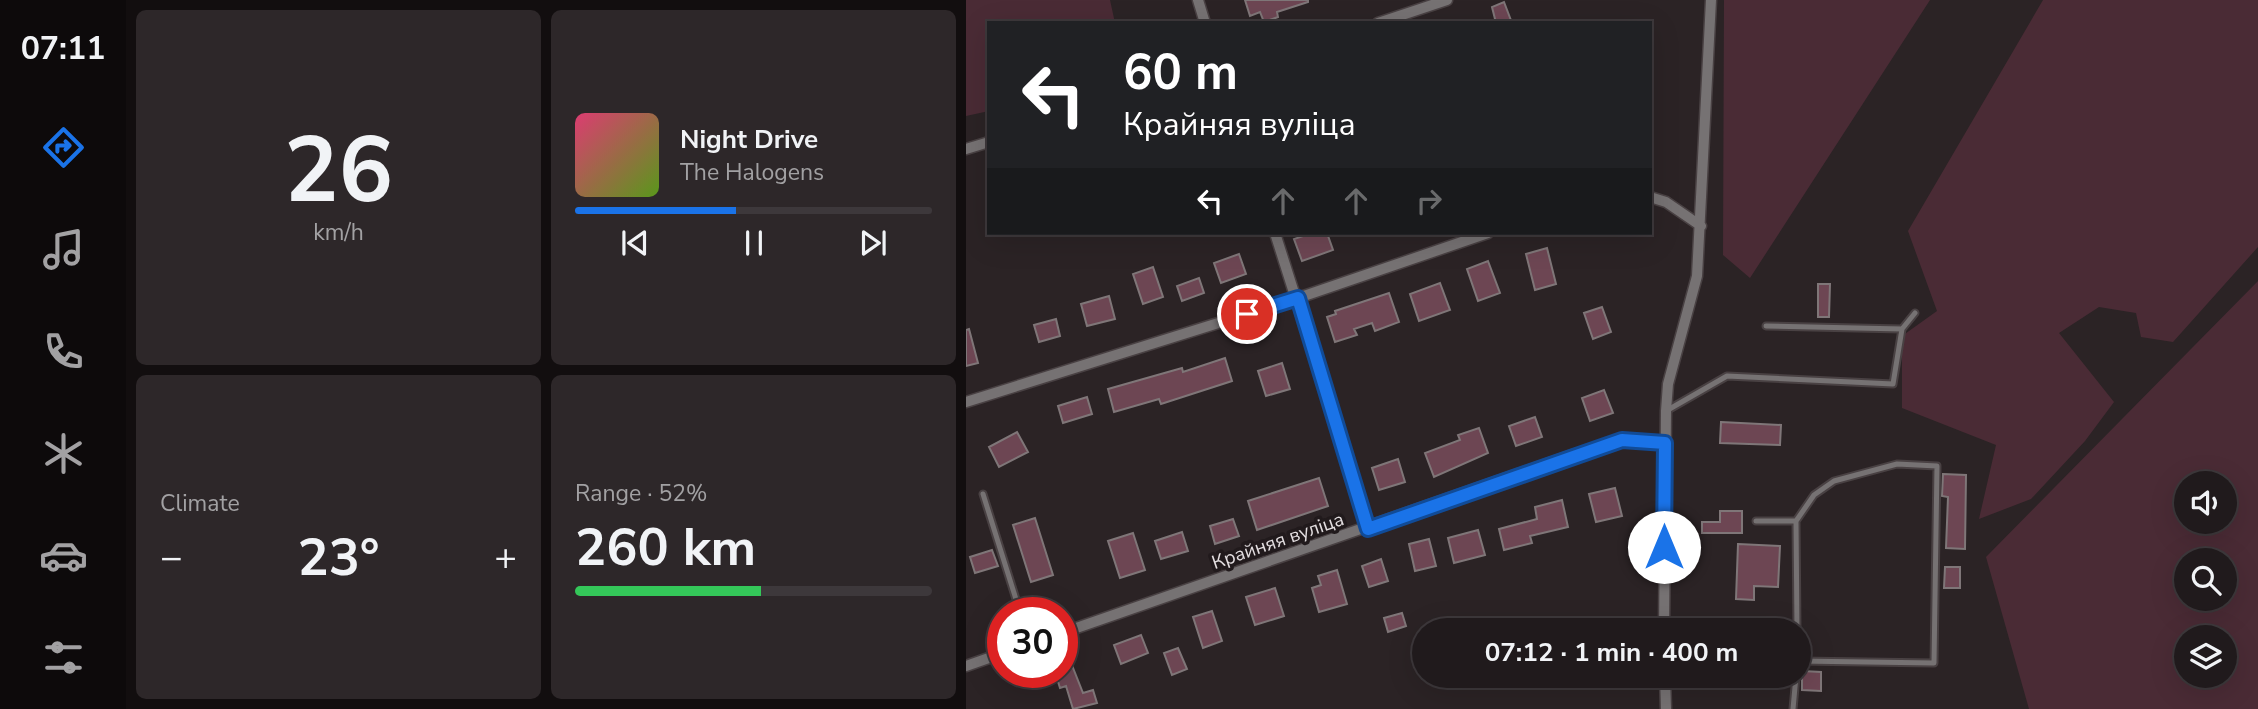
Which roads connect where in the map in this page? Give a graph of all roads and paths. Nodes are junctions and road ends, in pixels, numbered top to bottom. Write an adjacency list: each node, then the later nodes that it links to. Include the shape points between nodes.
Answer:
1 (1198, 0): 4 (street)
2 (1447, 0): 5 (street)
3 (1711, 0): 9 (street)
4 (1204, 21)
5 (1384, 21)
6 (987, 143): 7 (street)
7 (966, 149)
8 (1652, 198): 9 (street)
9 (1701, 226): 17 (street, via 1697,275 1668,384)
10 (1276, 235): 12 (street)
11 (1482, 235): 12 (street)
12 (1298, 298): 16 (street); 22 (street)
13 (1915, 313): 15 (lane)
14 (1766, 326): 15 (lane)
15 (1902, 329): 17 (lane, via 1893,384 1727,376)
16 (966, 402)
17 (1666, 411): 18 (street)
18 (1665, 443): 22 (street, Крайняя вуліца, via 1622,440); 24 (street)
19 (984, 494): 23 (lane)
20 (1756, 521): 21 (lane)
21 (1797, 521): 25 (lane); 28 (lane, via 1814,495 1834,481 1897,464 1937,466 1934,663)
22 (1368, 529): 26 (street, Крайняя вуліца)
23 (1015, 597)
24 (1664, 618)
25 (1797, 618)
26 (1078, 628)
27 (987, 659): 29 (street)
28 (1811, 660)
29 (966, 666)
30 (1665, 688): 32 (street)
31 (1795, 688): 33 (lane)
32 (1666, 709)
33 (1793, 709)

